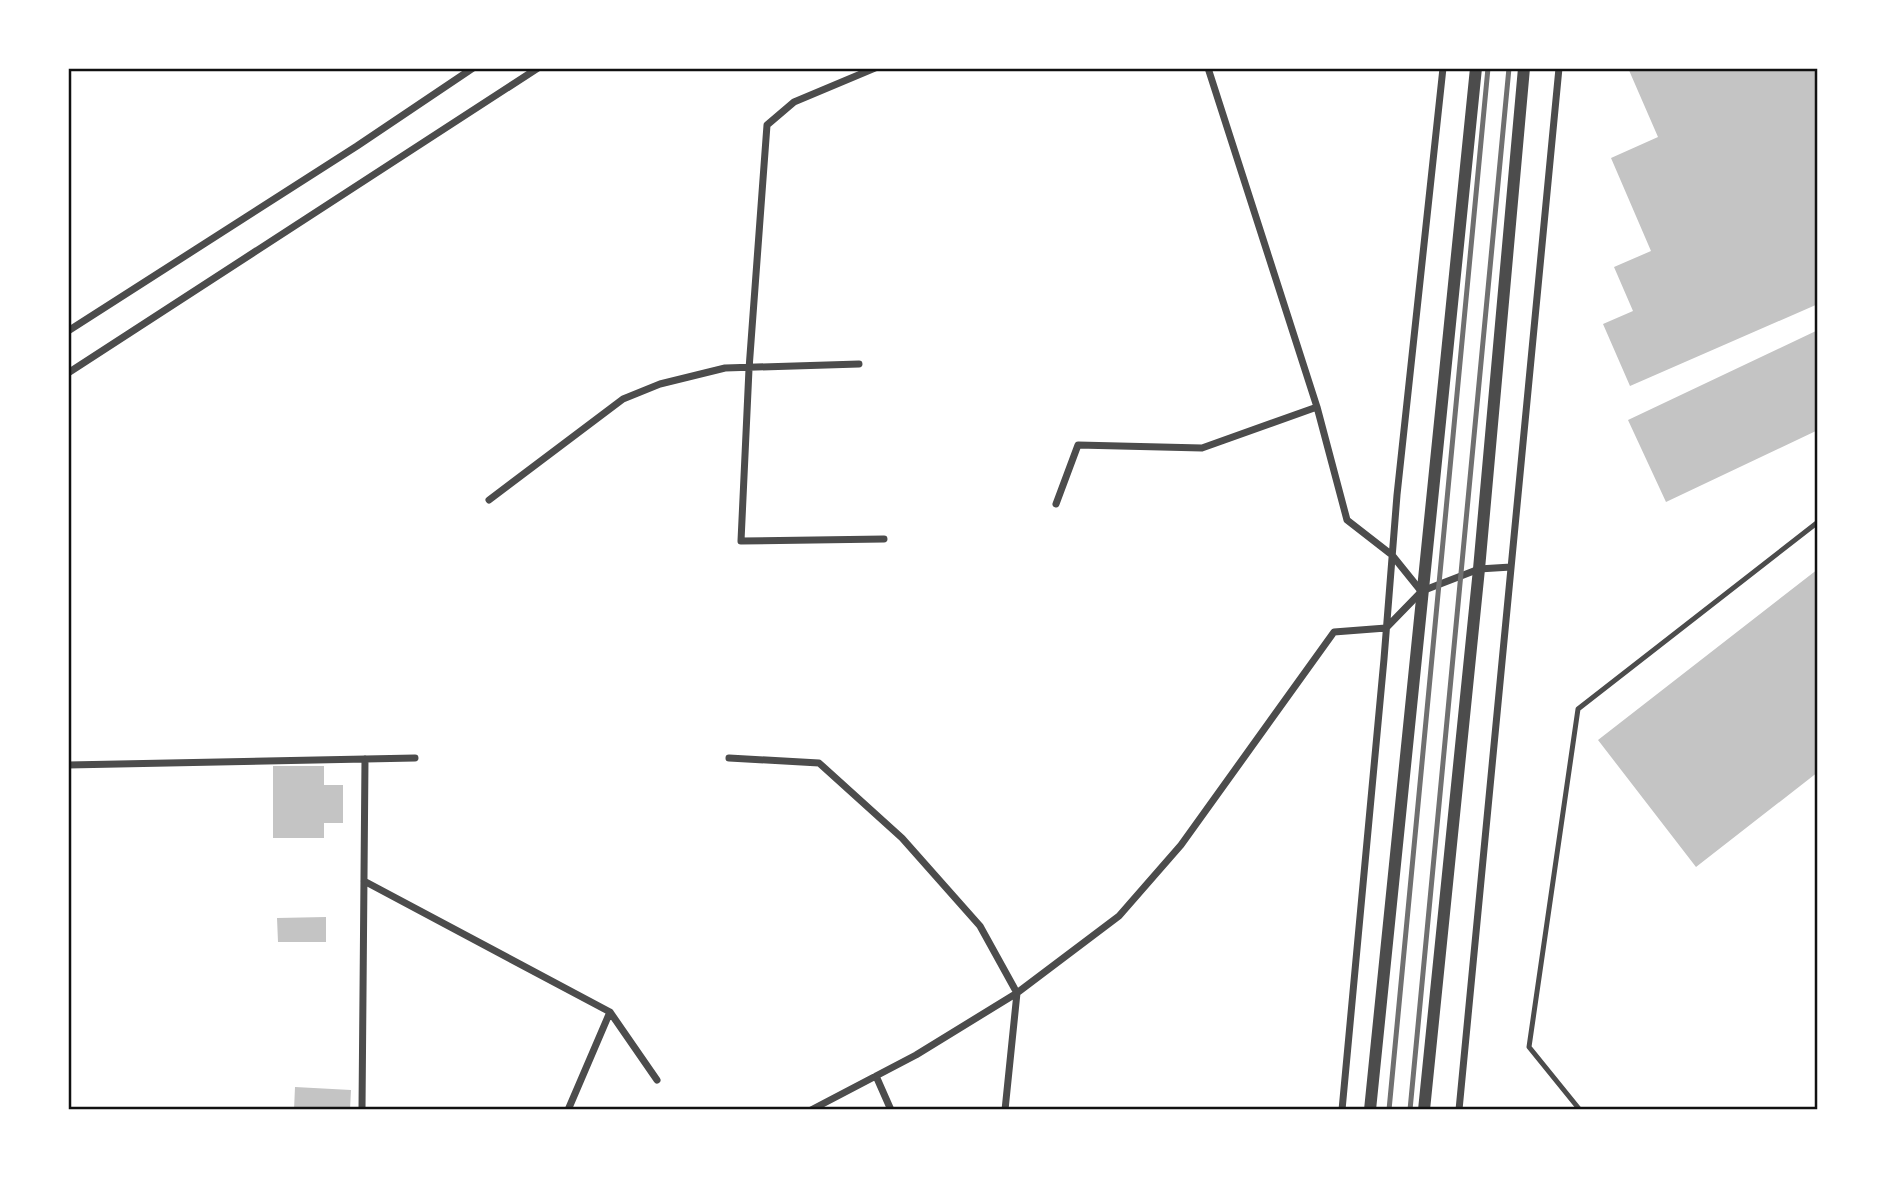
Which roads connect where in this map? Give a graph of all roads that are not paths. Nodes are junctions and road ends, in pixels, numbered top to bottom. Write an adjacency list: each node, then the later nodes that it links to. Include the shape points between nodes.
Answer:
1 (473, 68): 9 (street)
2 (538, 68): 12 (street)
3 (875, 68): 11 (street, via 794,103 767,125)
4 (1208, 68): 13 (street)
5 (1443, 68): 18 (street)
6 (1476, 68): 21 (street)
7 (1524, 68): 20 (street)
8 (1559, 68): 19 (street)
9 (68, 331)
10 (859, 365): 11 (street)
11 (749, 369): 14 (street, via 726,368 660,384 623,399); 17 (street, via 741,541)
12 (68, 373)
13 (1317, 407): 15 (street, via 1202,448 1078,445); 18 (street, via 1347,520)
14 (489, 500)
15 (1056, 504)
16 (1818, 522): 41 (lane, via 1578,709 1529,1047)
17 (884, 539)
18 (1392, 555): 21 (street); 22 (street)
19 (1511, 567): 20 (street); 40 (street)
20 (1479, 569): 21 (street); 39 (street)
21 (1422, 591): 22 (street); 38 (street)
22 (1386, 628): 28 (street, via 1334,632 1181,845 1119,916); 37 (street)
23 (415, 758): 25 (street)
24 (729, 758): 28 (street, via 818,762 902,838 979,926)
25 (365, 759): 26 (street); 27 (street)
26 (68, 765)
27 (364, 881): 29 (street); 32 (street)
28 (1017, 993): 30 (street); 36 (street)
29 (610, 1012): 31 (street); 33 (street)
30 (876, 1076): 34 (street); 35 (street)
31 (657, 1080)
32 (362, 1110)
33 (568, 1110)
34 (811, 1110)
35 (891, 1110)
36 (1005, 1110)
37 (1342, 1110)
38 (1370, 1110)
39 (1424, 1110)
40 (1460, 1110)
41 (1580, 1110)

